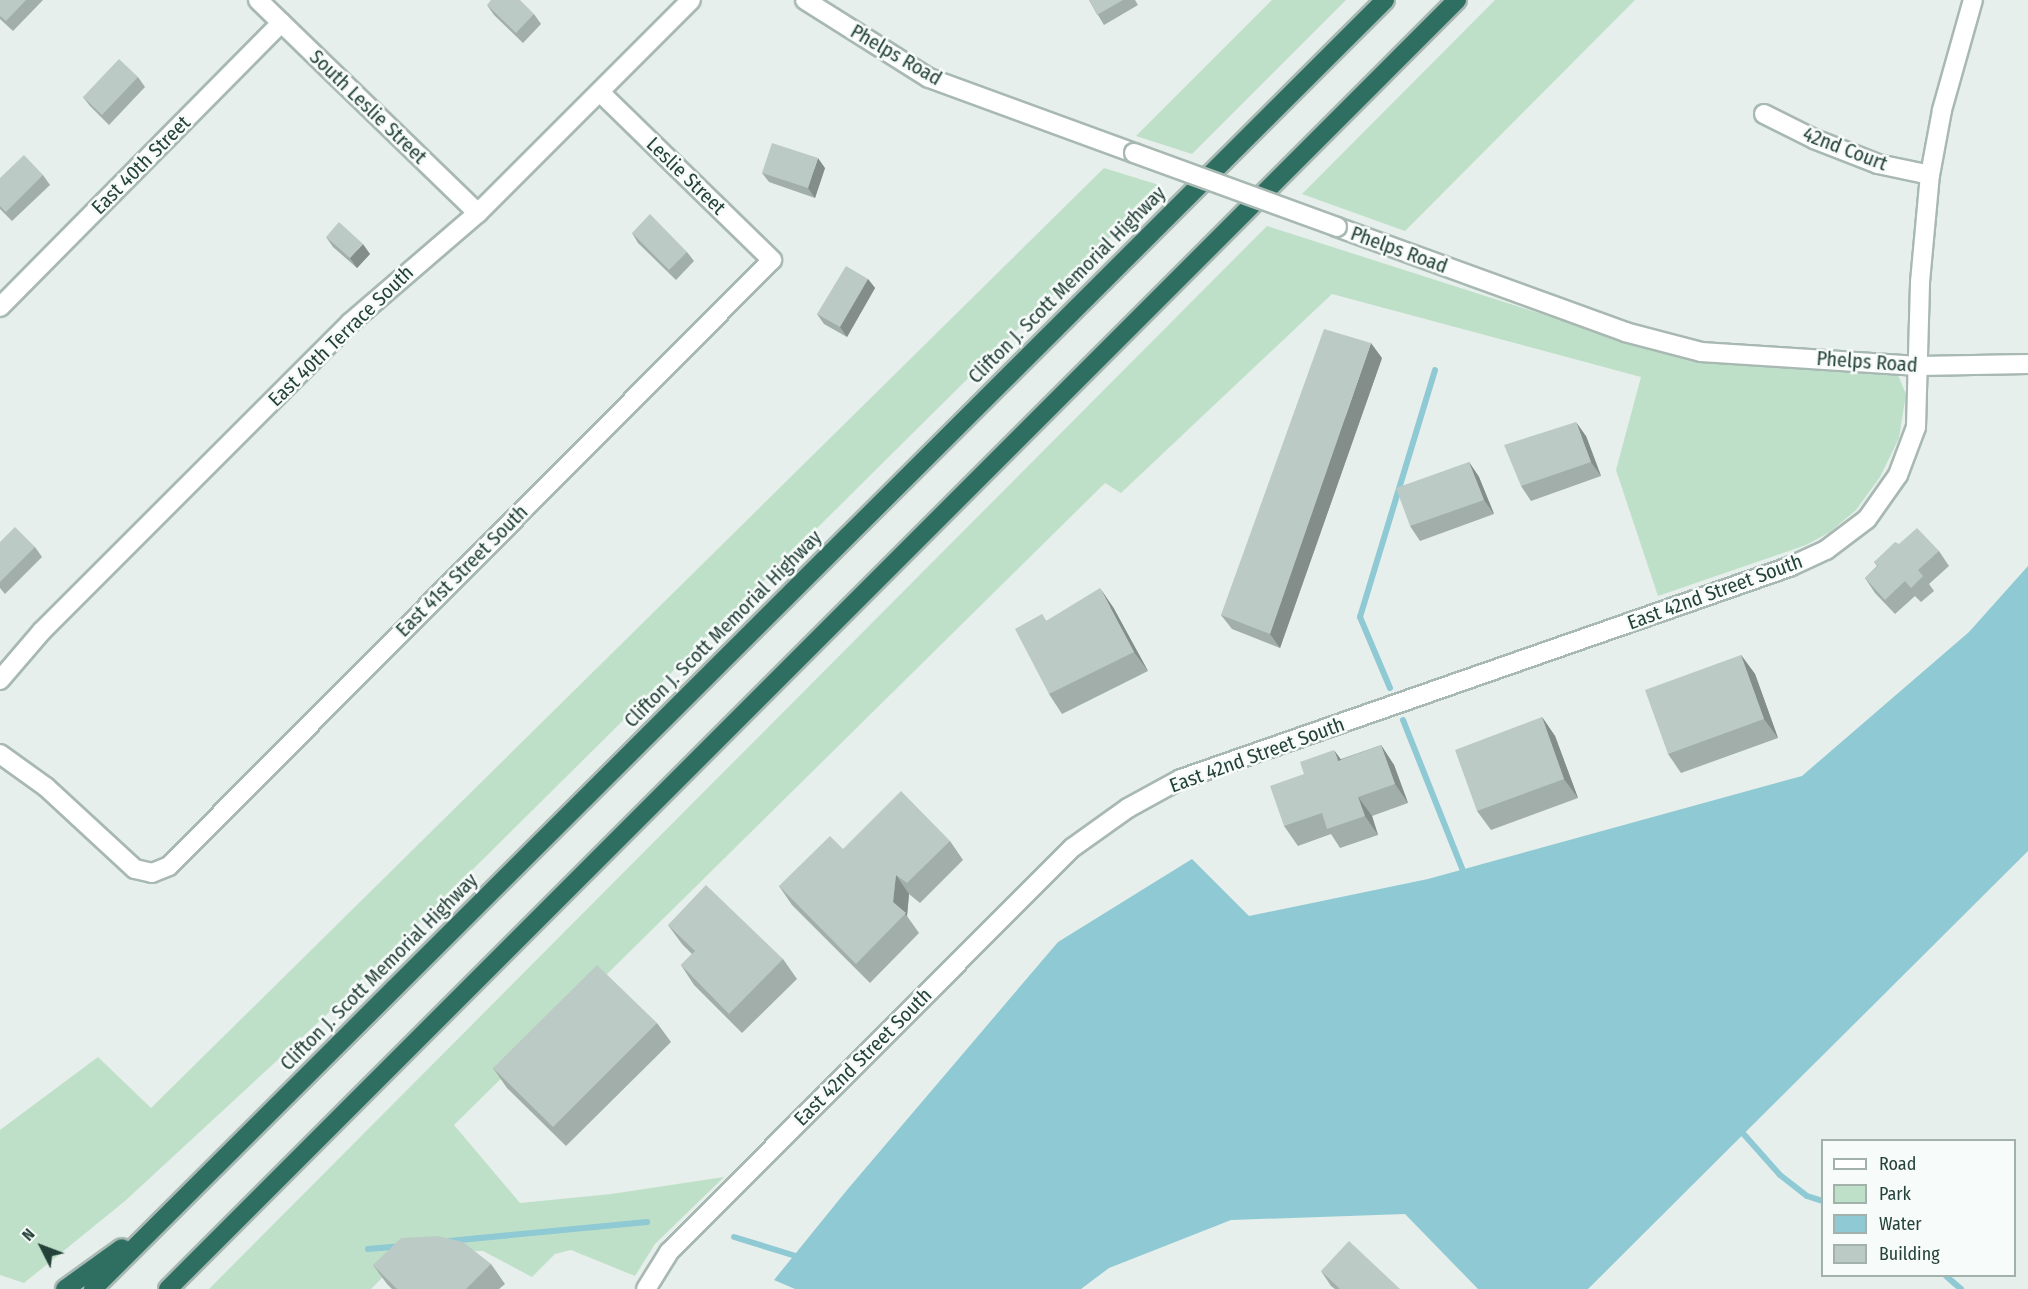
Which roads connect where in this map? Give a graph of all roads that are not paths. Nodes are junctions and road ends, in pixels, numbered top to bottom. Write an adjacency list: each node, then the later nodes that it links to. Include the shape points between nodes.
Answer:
1 (258, 0): 7 (street, South Leslie Street)
2 (691, 0): 8 (street, East 40th Terrace South)
3 (805, 0): 15 (street, Phelps Road, bridge, via 928,78 1625,332 1701,352)
4 (1385, 0): 18 (highway, Clifton J. Scott Memorial Highway)
5 (1457, 0): 21 (highway)
6 (1973, 0): 10 (street, East 42nd Street South, via 1942,110)
7 (281, 22): 11 (street, South Leslie Street); 13 (street, East 40th Street)
8 (600, 92): 11 (street, East 40th Terrace South); 12 (street, Leslie Street)
9 (1764, 114): 10 (street, 42nd Court, via 1878,164)
10 (1930, 176): 15 (street, East 42nd Street South, via 1920,282)
11 (478, 213): 16 (street, East 40th Terrace South, via 350,323 42,631)
12 (772, 260): 17 (street, East 41st Street South, via 169,867 147,873 124,860 46,787)
13 (0, 307)
14 (2028, 364): 15 (street, Phelps Road)
15 (1919, 366): 22 (street, East 42nd Street South, via 1916,427 1898,475 1867,519 1826,550 1789,567 1181,779 1128,808 1079,843 669,1252)
16 (0, 680)
17 (0, 754)
18 (169, 1213): 19 (highway); 20 (highway, Clifton J. Scott Memorial Highway)
19 (65, 1289)
20 (93, 1289)
21 (168, 1289)
22 (646, 1289)

